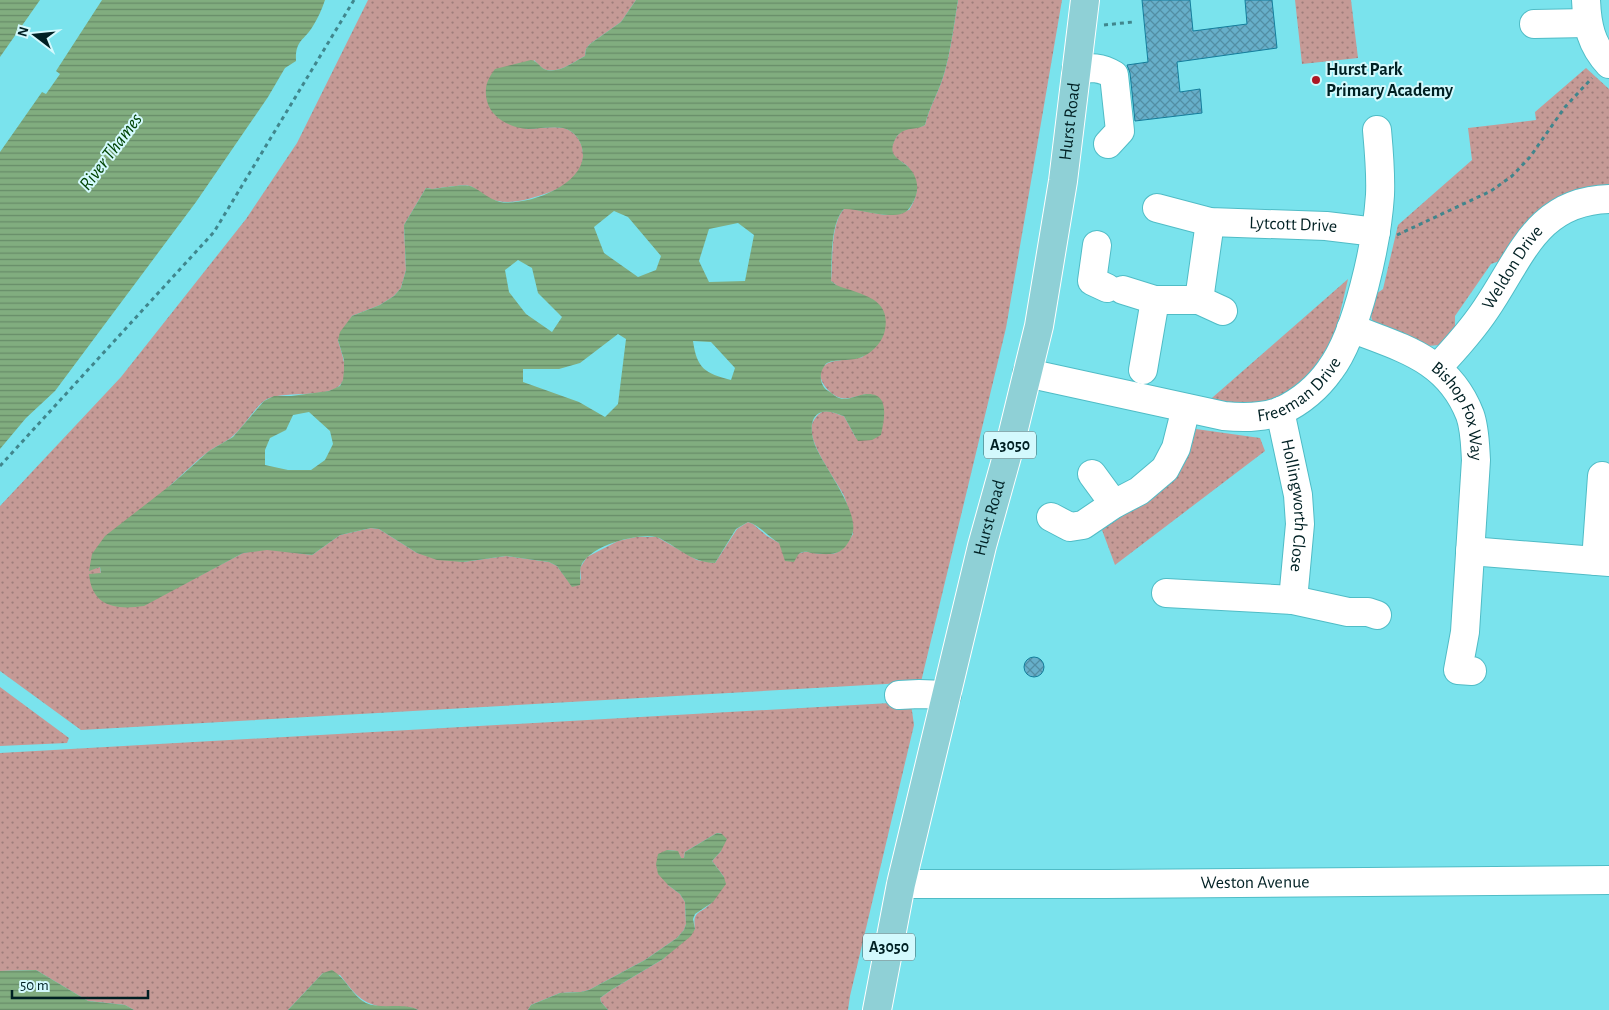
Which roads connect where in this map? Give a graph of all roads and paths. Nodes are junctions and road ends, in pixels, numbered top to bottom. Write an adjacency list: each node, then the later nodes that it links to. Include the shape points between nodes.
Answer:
1 (354, 0): 23 (path, via 214,232)
2 (1085, 0): 8 (main road, Hurst Road / A3050)
3 (1592, 15): 5 (street); 7 (street, via 1592,40)
4 (1133, 22): 6 (path)
5 (1534, 24)
6 (1102, 26)
7 (1608, 62): 14 (path, via 1565,107 1530,157 1512,176 1492,191 1398,235)
8 (1076, 70): 10 (street, via 1091,67 1114,76); 20 (main road, Hurst Road / A3050, via 1039,326)
9 (1377, 130): 14 (street, Freeman Drive, via 1380,195)
10 (1122, 135)
11 (1609, 199): 18 (street, Weldon Drive, via 1592,199 1566,208 1545,222 1526,242 1486,309)
12 (1156, 208): 13 (street, Lytcott Drive)
13 (1210, 222): 14 (street, Lytcott Drive, via 1326,226); 16 (street, via 1212,305)
14 (1374, 238): 17 (street, Freeman Drive, via 1362,296)
15 (1097, 245): 16 (street, via 1092,282)
16 (1154, 300): 19 (street)
17 (1350, 328): 18 (street, Bishop Fox Way, via 1408,351); 22 (street, Freeman Drive, via 1332,368 1318,385)
18 (1437, 368): 28 (street, Bishop Fox Way, via 1461,397 1470,416 1474,436 1476,460)
19 (1143, 370)
20 (1027, 373): 21 (street, Freeman Drive); 34 (main road, Hurst Road / A3050)
21 (1186, 408): 22 (street, Freeman Drive, via 1245,418); 26 (street, via 1176,448 1165,469 1139,491)
22 (1280, 411): 31 (street, Hollingworth Close, via 1298,495 1300,524)
23 (0, 466)
24 (1092, 474): 26 (street)
25 (1602, 476): 29 (street)
26 (1114, 504): 27 (street, via 1083,525 1070,527)
27 (1051, 517)
28 (1470, 551): 29 (street); 33 (street, Bishop Fox Way, via 1465,632 1458,670)
29 (1603, 562)
30 (1166, 593): 31 (street)
31 (1293, 600): 32 (street)
32 (1377, 615)
33 (1472, 671)
34 (947, 694): 35 (street); 37 (main road, Hurst Road / A3050)
35 (900, 695)
36 (1609, 880): 37 (street, Weston Avenue)
37 (901, 884): 38 (main road, A3050)
38 (877, 1010)

